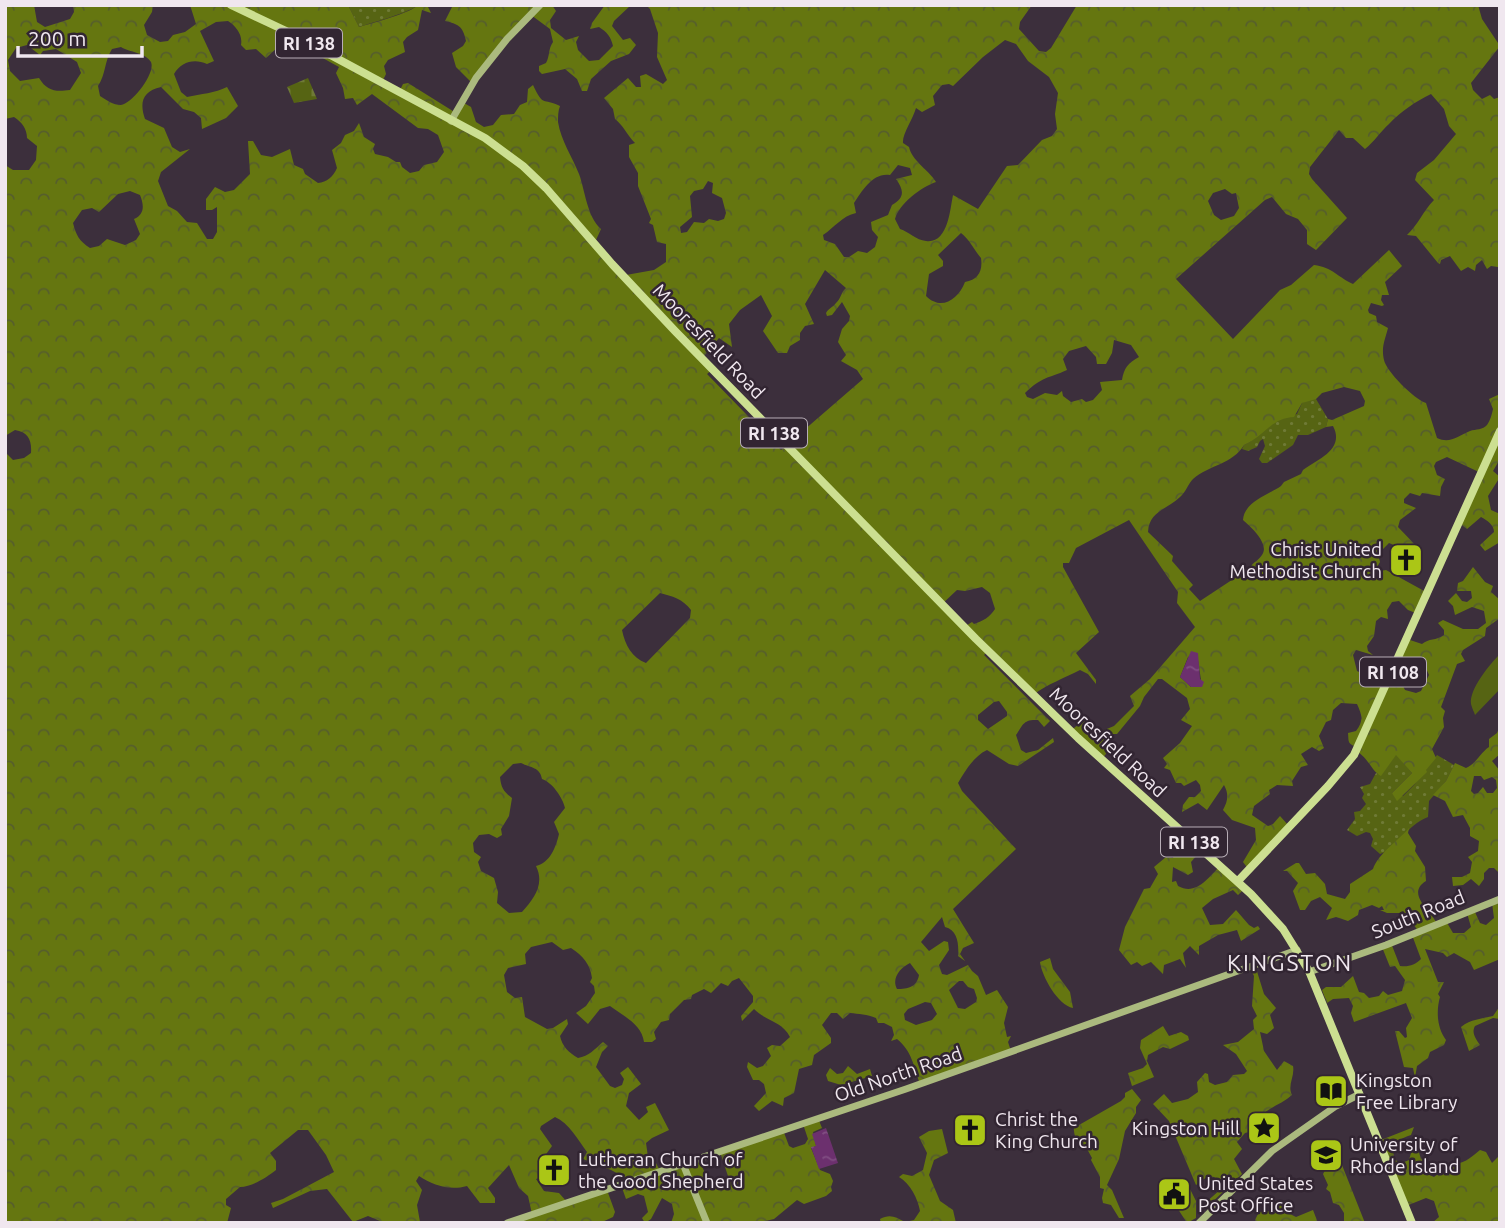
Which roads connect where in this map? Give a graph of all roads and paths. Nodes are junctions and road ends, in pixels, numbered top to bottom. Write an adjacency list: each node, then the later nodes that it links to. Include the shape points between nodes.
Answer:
1 (231, 5): 3 (main road, Mooresfield Road / RI 138)
2 (540, 5): 3 (street, via 481,71)
3 (451, 121): 5 (main road, Mooresfield Road / RI 138, via 504,151 546,188 612,264 976,639 1078,738)
4 (1500, 431): 5 (main road, RI 108, via 1354,755)
5 (1238, 881): 7 (main road, RI 138)
6 (1500, 899): 8 (street, South Road)
7 (1297, 950): 8 (main road, RI 138); 10 (street, Old North Road)
8 (1309, 972): 9 (main road, RI 138)
9 (1360, 1094): 13 (street, via 1272,1151); 14 (main road, RI 138)
10 (683, 1164): 11 (street, Old North Road); 12 (street)
11 (507, 1223)
12 (707, 1223)
13 (1199, 1223)
14 (1412, 1223)

